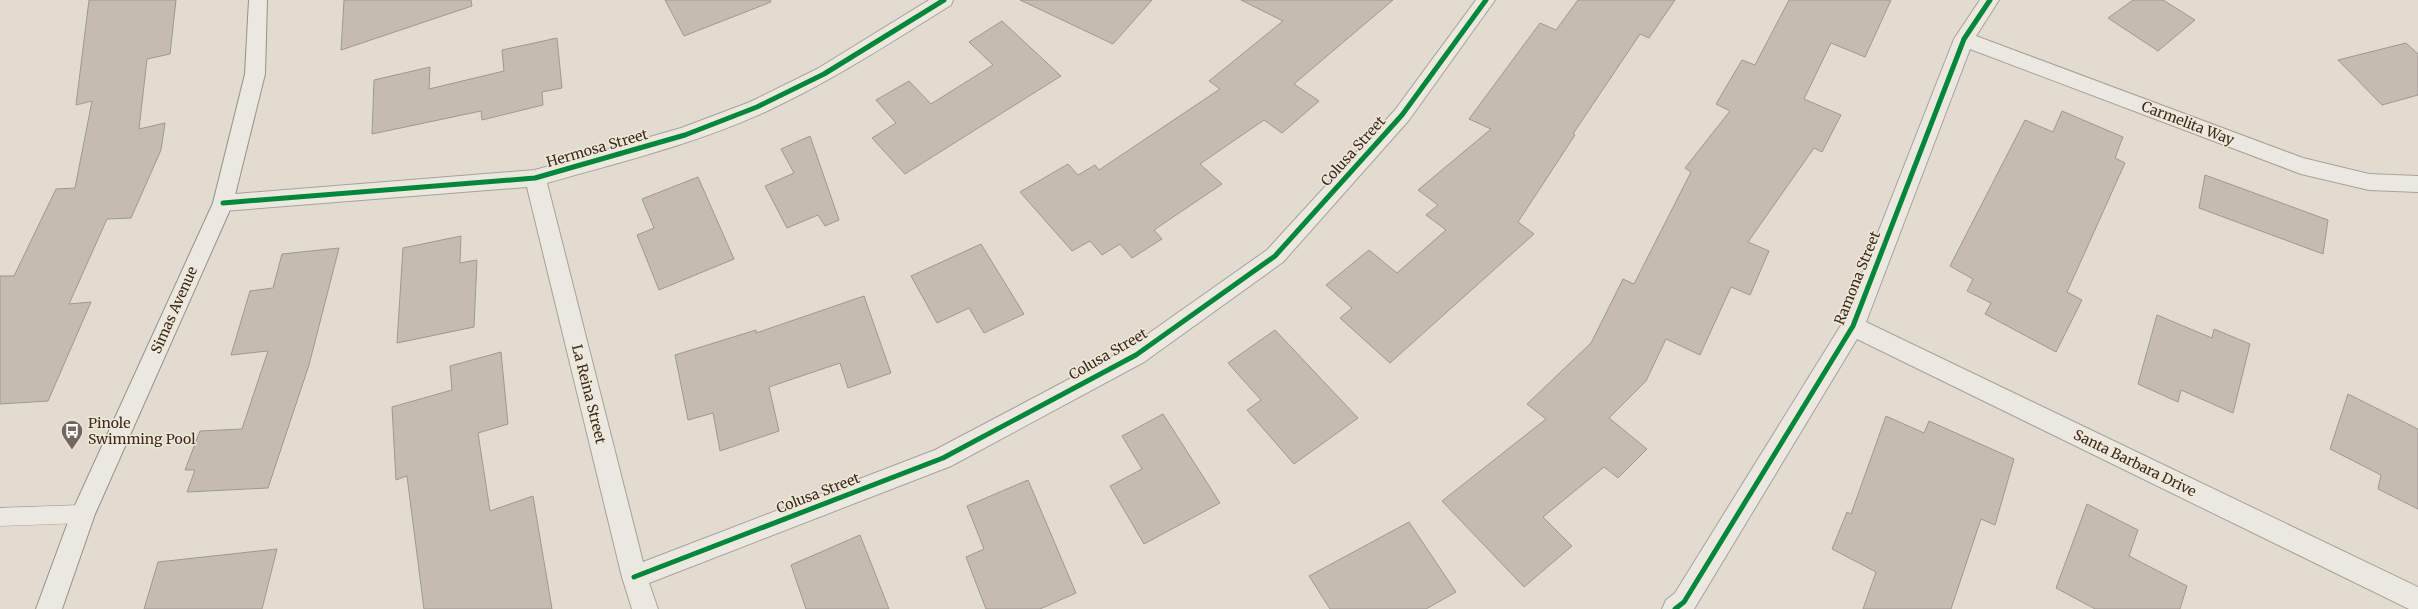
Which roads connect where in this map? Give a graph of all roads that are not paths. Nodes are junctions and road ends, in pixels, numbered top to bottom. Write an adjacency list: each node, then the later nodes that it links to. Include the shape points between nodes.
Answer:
1 (258, 0): 8 (street, Simas Avenue, via 255,74)
2 (944, 0): 6 (street, Hermosa Street, via 824,74 757,107 685,135)
3 (1486, 0): 12 (street, Colusa Street, via 1402,115 1275,256 1136,355 943,458)
4 (1990, 0): 5 (street, Ramona Street)
5 (1964, 39): 7 (street, Carmelita Way, via 2301,166 2369,182); 9 (street, Ramona Street)
6 (535, 178): 8 (street, Hermosa Street); 12 (street, La Reina Street)
7 (2418, 184)
8 (223, 203): 10 (street, Simas Avenue)
9 (1853, 326): 13 (street, Santa Barbara Drive); 16 (street, Ramona Street, via 1688,595)
10 (83, 514): 11 (lane); 14 (street, Simas Avenue)
11 (0, 517)
12 (634, 577): 15 (street, La Reina Street)
13 (2418, 600)
14 (49, 609)
15 (645, 609)
16 (1675, 609)

